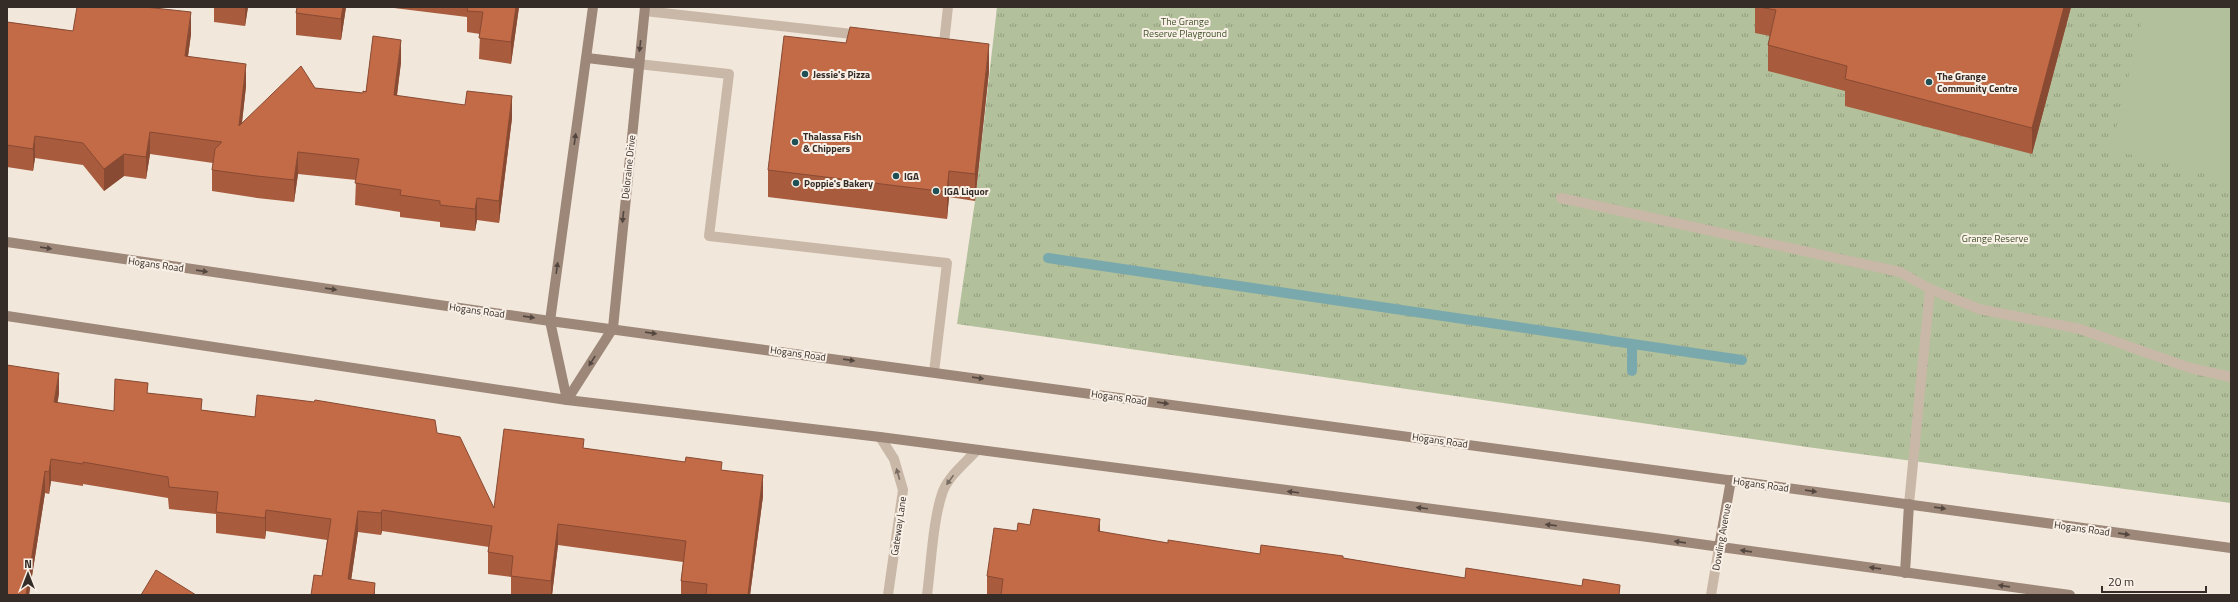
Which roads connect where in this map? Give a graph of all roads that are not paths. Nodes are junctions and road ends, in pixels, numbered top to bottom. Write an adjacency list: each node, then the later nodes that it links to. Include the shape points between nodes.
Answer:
1 (593, 7): 6 (street)
2 (948, 7): 5 (street, via 944,43)
3 (645, 9): 4 (street); 7 (street, Deloraine Drive, one-way to 7)
4 (874, 36)
5 (928, 42)
6 (586, 58): 7 (street); 12 (street, one-way to 6)
7 (638, 64): 13 (street, Deloraine Drive, one-way to 13); 14 (street, via 729,74 709,236 947,264)
8 (1561, 198): 10 (street, via 1900,272)
9 (7, 242): 12 (street, Hogans Road, one-way to 12)
10 (1930, 289): 15 (street, via 1979,309 2080,329 2190,368); 20 (street)
11 (7, 316): 16 (street)
12 (550, 320): 13 (street, Hogans Road); 16 (street)
13 (613, 328): 14 (street, Hogans Road, one-way to 14); 16 (street, one-way to 16)
14 (934, 372): 19 (street, Hogans Road, one-way to 19)
15 (2231, 377)
16 (567, 400): 17 (street)
17 (880, 437): 18 (street); 24 (street, Gateway Lane, one-way to 17, via 903,490 894,460)
18 (976, 451): 21 (street, one-way to 18); 25 (street, one-way to 25, via 951,478 943,491 938,510)
19 (1731, 480): 20 (street, Hogans Road, one-way to 20); 21 (street, Dowling Avenue)
20 (1909, 504): 22 (street, Hogans Road, one-way to 22); 23 (street)
21 (1719, 547): 23 (street, one-way to 21); 26 (street, Dowling Avenue)
22 (2231, 548)
23 (1905, 572): 27 (street, one-way to 23)
24 (888, 595)
25 (927, 595)
26 (1711, 595)
27 (2070, 595)

